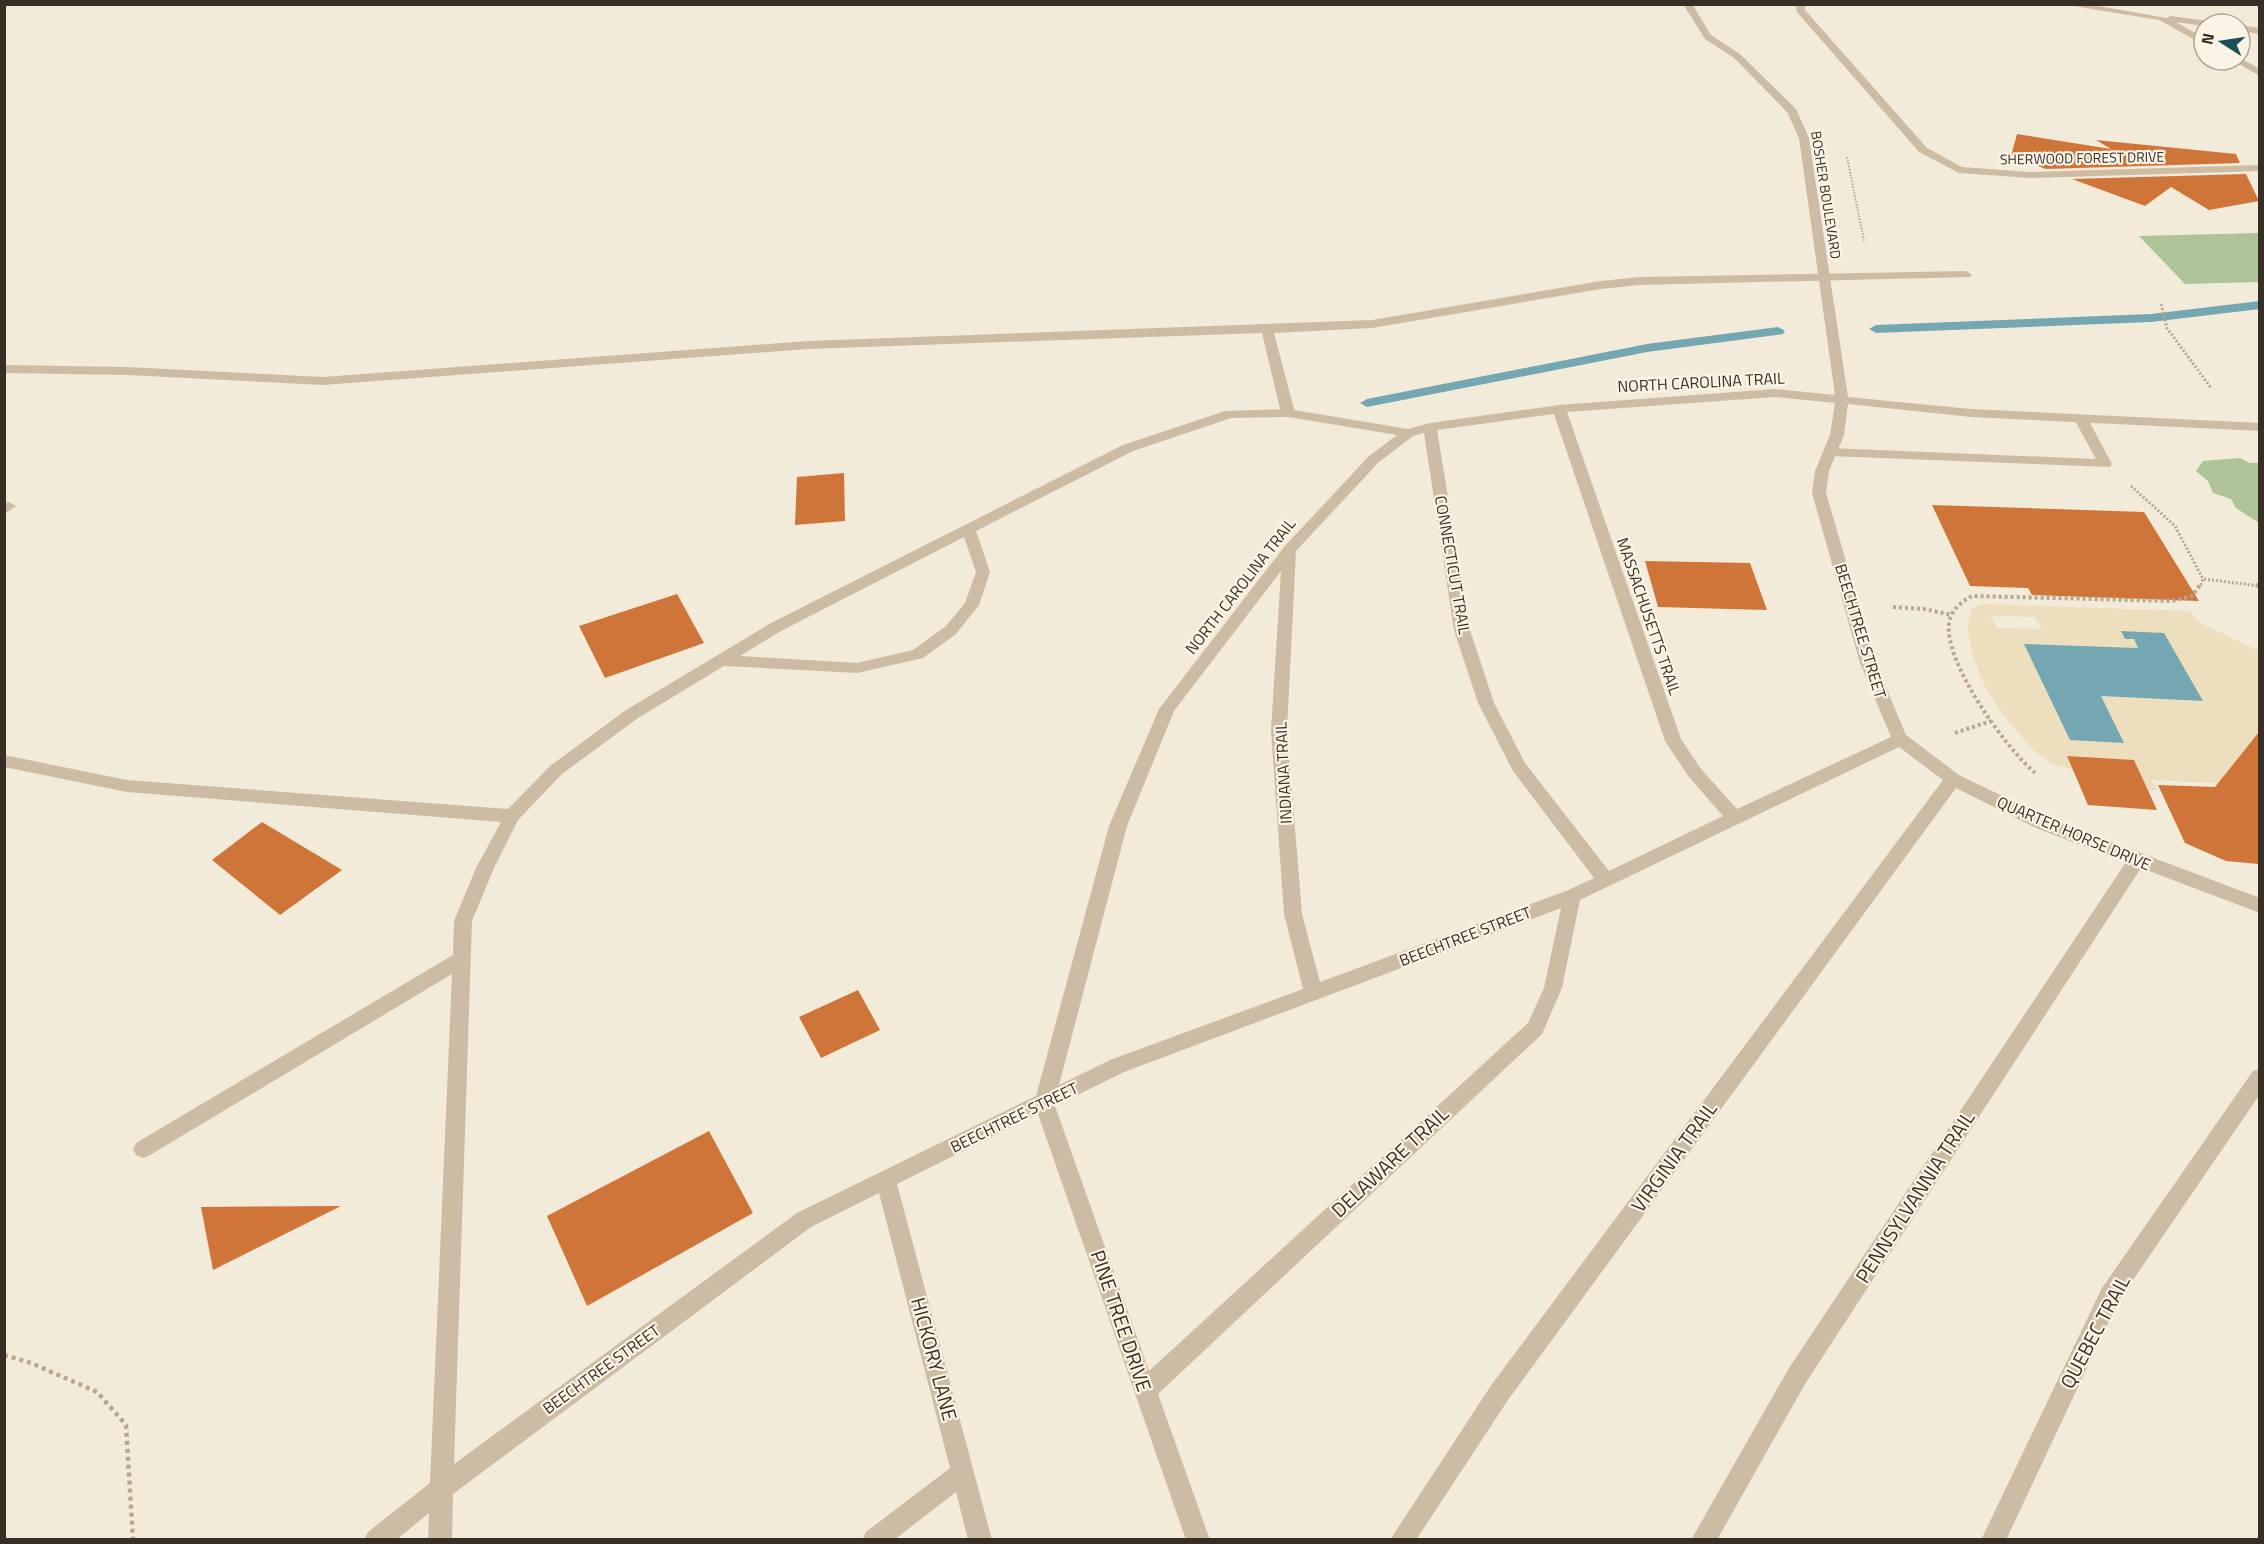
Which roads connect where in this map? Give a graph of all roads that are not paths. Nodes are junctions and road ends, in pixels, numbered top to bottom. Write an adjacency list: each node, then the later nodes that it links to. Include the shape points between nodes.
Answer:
1 (1687, 4): 9 (street, BOSHER BOULEVARD, via 1708,37 1737,56 1792,111 1804,138)
2 (1800, 4): 7 (street, SHERWOOD FOREST DRIVE, via 1800,10 1923,150 1959,170 2030,175)
3 (2065, 4): 4 (street)
4 (2162, 18): 5 (street); 6 (street)
5 (2192, 22)
6 (2192, 35)
7 (2259, 168)
8 (1966, 275): 9 (street)
9 (1824, 279): 10 (street, via 1639,281 1372,324); 12 (street, BOSHER BOULEVARD)
10 (1267, 330): 11 (street, via 808,345 323,381); 14 (street)
11 (4, 369)
12 (1842, 400): 13 (street, NORTH CAROLINA TRAIL, via 1775,393); 15 (street, via 1925,410); 19 (street, BEECHTREE STREET, via 1838,435)
13 (1559, 409): 16 (street, NORTH CAROLINA TRAIL); 27 (street, MASSACHUSETTS TRAIL, via 1673,741)
14 (1288, 413): 18 (street); 20 (street, via 1230,414 1128,448)
15 (2080, 418): 17 (street); 19 (street, via 2105,464)
16 (1430, 427): 18 (street, NORTH CAROLINA TRAIL); 29 (street, CONNECTICUT TRAIL, via 1462,630 1486,703 1519,767)
17 (2259, 427)
18 (1408, 433): 21 (street, NORTH CAROLINA TRAIL, via 1374,459)
19 (1830, 452): 23 (street, BEECHTREE STREET, via 1819,492 1868,663)
20 (968, 530): 22 (street, via 776,627); 22 (street, via 983,572 972,605 951,630 918,654 857,668)
21 (1289, 550): 33 (street, INDIANA TRAIL, via 1279,730 1293,914); 35 (street, NORTH CAROLINA TRAIL, via 1167,709 1118,826)
22 (720, 660): 26 (street, via 632,714 556,770)
23 (1900, 739): 25 (street, QUARTER HORSE DRIVE); 27 (street, BEECHTREE STREET)
24 (4, 760): 26 (street, via 127,786)
25 (1953, 779): 28 (street, QUARTER HORSE DRIVE, via 2042,823); 46 (street, VIRGINIA TRAIL, via 1500,1392)
26 (512, 816): 32 (street, via 463,921)
27 (1735, 818): 29 (street, BEECHTREE STREET)
28 (2137, 860): 31 (street, QUARTER HORSE DRIVE); 47 (street, PENNSYLVANNIA TRAIL, via 1797,1376)
29 (1606, 880): 30 (street, BEECHTREE STREET)
30 (1572, 896): 33 (street, BEECHTREE STREET); 38 (street, DELAWARE TRAIL, via 1553,988 1535,1028)
31 (2259, 906)
32 (462, 959): 36 (street); 40 (street)
33 (1313, 993): 35 (street, BEECHTREE STREET, via 1117,1066)
34 (2259, 1077): 48 (street, QUEBEC TRAIL, via 2110,1295)
35 (1044, 1103): 37 (street, BEECHTREE STREET); 38 (street, PINE TREE DRIVE)
36 (142, 1149)
37 (886, 1180): 39 (street, HICKORY LANE); 40 (street, BEECHTREE STREET, via 804,1220)
38 (1145, 1390): 45 (street, PINE TREE DRIVE)
39 (963, 1472): 43 (street); 44 (street, HICKORY LANE)
40 (441, 1488): 41 (street, BEECHTREE STREET); 42 (street)
41 (376, 1539)
42 (440, 1539)
43 (874, 1539)
44 (980, 1539)
45 (1198, 1539)
46 (1401, 1539)
47 (1703, 1539)
48 (1993, 1539)

